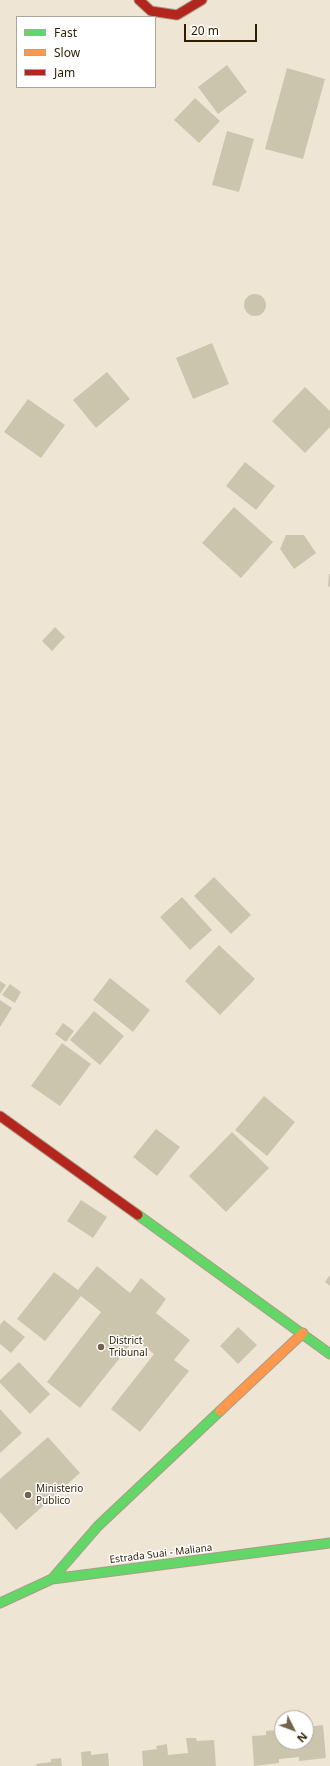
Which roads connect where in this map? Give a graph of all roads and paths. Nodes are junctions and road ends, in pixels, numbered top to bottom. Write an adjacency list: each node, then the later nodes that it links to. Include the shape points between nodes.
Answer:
1 (139, 0): 2 (street, via 151,11 177,15)
2 (202, 0)
3 (0, 1116): 4 (street)
4 (303, 1333): 5 (street); 7 (street, via 98,1526)
5 (330, 1354)
6 (330, 1543): 7 (street, Estrada Suai - Maliana)
7 (52, 1579): 8 (street, Estrada Suai - Maliana)
8 (0, 1603)

